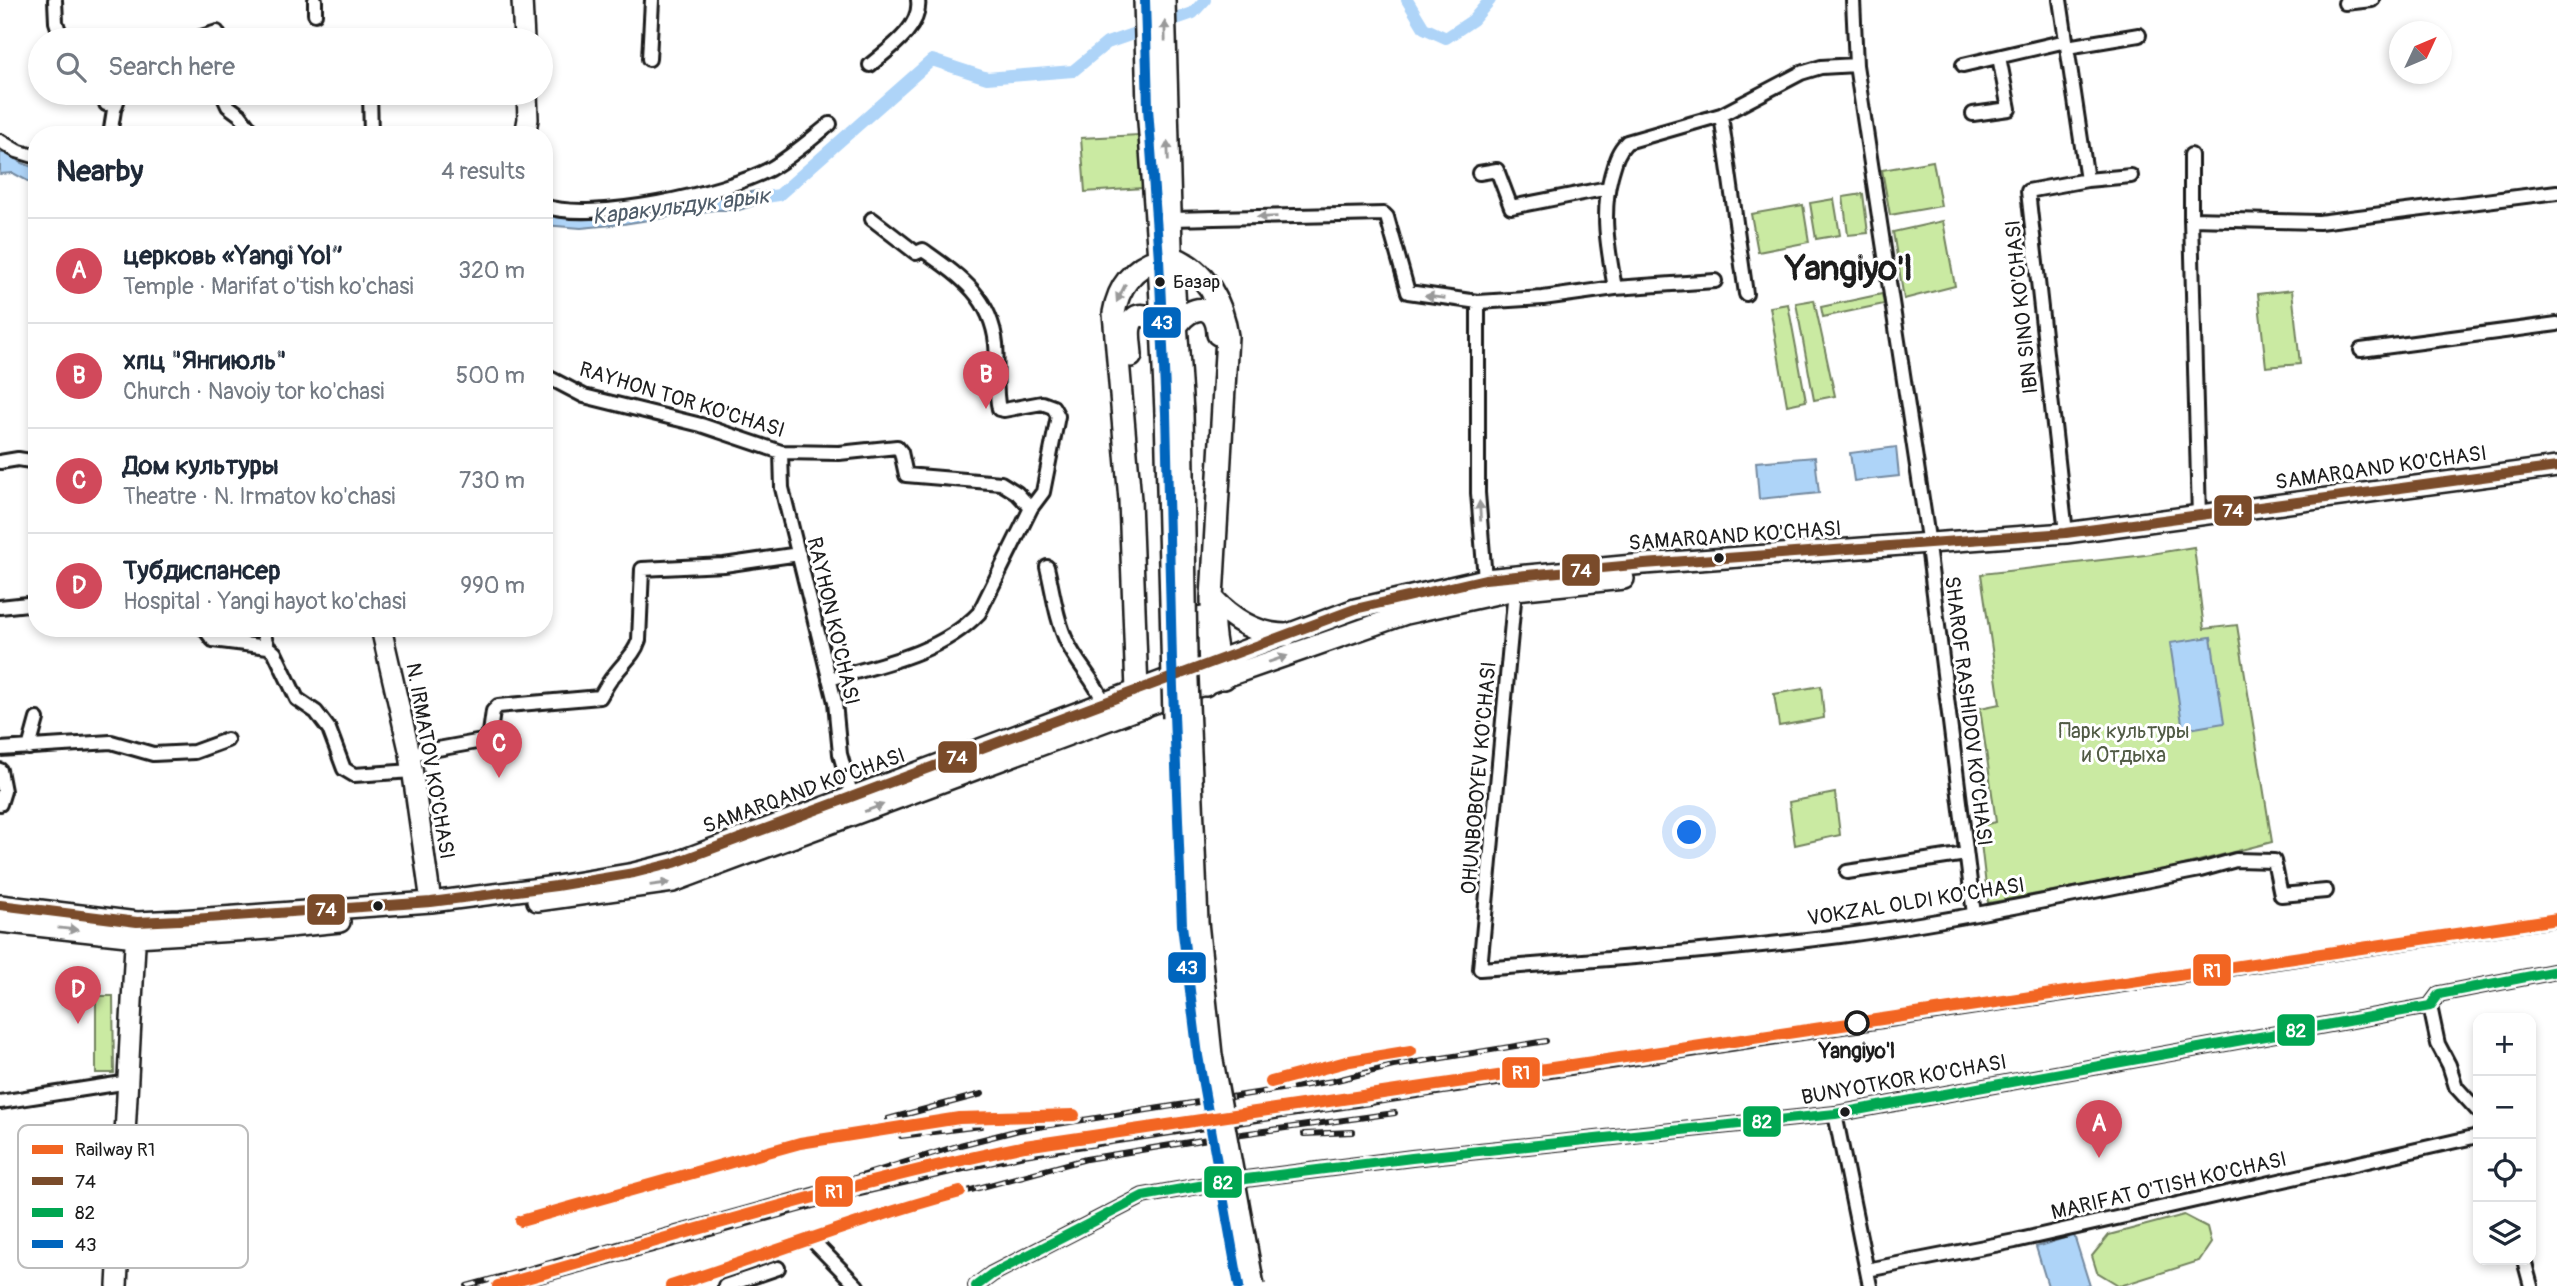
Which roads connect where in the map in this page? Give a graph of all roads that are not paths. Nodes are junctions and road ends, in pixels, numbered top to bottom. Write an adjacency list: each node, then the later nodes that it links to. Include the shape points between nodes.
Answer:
1 (55, 0): 13 (street)
2 (315, 0): 12 (street)
3 (522, 0): 14 (main road)
4 (652, 0): 18 (street)
5 (918, 0): 19 (street, via 920,9 902,38)
6 (1146, 0): 22 (main road)
7 (1164, 0): 22 (main road, one-way to 7)
8 (1853, 0): 20 (street, SHAROF RASHIDOV KO’CHASI)
9 (2060, 0): 16 (street)
10 (2372, 0): 11 (street)
11 (2345, 3)
12 (315, 14)
13 (58, 28)
14 (523, 28)
15 (2139, 35): 16 (street)
16 (2067, 44): 17 (street); 39 (street)
17 (1999, 57): 21 (street); 28 (street, via 2009,108)
18 (649, 59)
19 (870, 65)
20 (1856, 65): 27 (street, via 1801,73); 64 (street, SHAROF RASHIDOV KO’CHASI)
21 (1964, 65)
22 (1156, 67): 44 (main road, one-way to 22); 46 (main road)
23 (117, 105): 30 (street)
24 (228, 105): 31 (street)
25 (370, 105): 32 (street)
26 (527, 105): 33 (main road)
27 (1721, 114): 40 (street, via 1627,142 1617,155); 49 (street)
28 (1973, 114)
29 (830, 124): 42 (street, via 757,179 650,204 589,210)
30 (112, 126)
31 (248, 126)
32 (371, 126)
33 (527, 126)
34 (0, 141): 35 (street)
35 (28, 154)
36 (2191, 155): 45 (street)
37 (1479, 173): 40 (street, via 1497,170 1511,207)
38 (2131, 176): 39 (street)
39 (2087, 180): 63 (street, IBN SINO KO'CHASI, via 2028,191)
40 (1608, 188): 48 (street, via 1605,235)
41 (2557, 192): 45 (street, via 2319,222)
42 (553, 207)
43 (872, 219): 61 (street, via 916,253 923,250 980,298 994,332 999,409 1042,403 1053,407 1058,416 1047,481)
44 (1171, 219): 46 (main road); 50 (street, one-way to 44, via 1411,295 1384,215)
45 (2191, 219): 62 (street)
46 (1165, 258): 52 (main road); 69 (main road, via 1195,271 1210,288 1222,310 1227,336); 79 (main road, one-way to 79, via 1141,266 1131,275 1114,313)
47 (1715, 281): 48 (street)
48 (1615, 288): 50 (street)
49 (1746, 294)
50 (1478, 302): 67 (street, one-way to 50, via 1478,493)
51 (2557, 324): 53 (street)
52 (1169, 326): 55 (main road); 77 (main road, via 1202,309 1213,315 1218,327 1206,507); 79 (main road, via 1142,315 1130,327 1142,483)
53 (2361, 350)
54 (553, 380): 56 (street, RAYHON TOR KO'CHASI, via 584,396 701,425)
55 (1174, 412): 115 (main road, bridge, via 1171,661 1182,925 1198,1056); 116 (main road, bridge, via 1197,922 1211,1055)
56 (781, 452): 61 (street, RAYHON TOR KO'CHASI, via 897,447 906,475 1000,483); 65 (street, RAYHON KO'CHASI, via 782,488)
57 (28, 461): 58 (street)
58 (0, 462)
59 (2557, 467): 62 (main road, SAMARQAND KO'CHASI)
60 (2557, 477): 62 (main road, SAMARQAND KO'CHASI)
61 (1031, 508): 78 (street, via 979,613 968,625 934,645)
62 (2199, 521): 63 (main road, SAMARQAND KO'CHASI); 64 (main road, SAMARQAND KO'CHASI)
63 (2066, 533): 64 (main road, SAMARQAND KO'CHASI)
64 (1929, 550): 67 (main road, SAMARQAND KO'CHASI, via 1644,564); 68 (main road, SAMARQAND KO'CHASI); 89 (street, SHAROF RASHIDOV KO’CHASI)
65 (799, 554): 78 (street, RAYHON KO'CHASI); 85 (street, via 724,565 642,569 636,650 600,697 498,706 490,733 482,741)
66 (1047, 566): 80 (street, via 1068,645 1094,681)
67 (1485, 579): 72 (main road, SAMARQAND KO'CHASI, via 1355,609)
68 (1515, 590): 77 (main road, SAMARQAND KO'CHASI, one-way to 68, via 1406,614); 97 (street, OHUNBOBOYEV KO'CHASI)
69 (1212, 598): 72 (main road, via 1239,622); 77 (main road)
70 (28, 604): 71 (street)
71 (0, 607)
72 (1286, 635): 77 (main road, SAMARQAND KO'CHASI)
73 (211, 637): 76 (street)
74 (264, 637): 76 (street)
75 (383, 637): 85 (main road, N. IRMATOV KO'CHASI)
76 (268, 648): 85 (street, via 275,653 297,699 316,712 329,729 344,769 354,775)
77 (1212, 673): 79 (main road, SAMARQAND KO'CHASI)
78 (829, 680): 87 (street, RAYHON KO'CHASI)
79 (1147, 697): 80 (main road, SAMARQAND KO'CHASI)
80 (1107, 712): 87 (main road, SAMARQAND KO'CHASI); 96 (main road, SAMARQAND KO'CHASI, one-way to 80, via 269,929 560,899 673,882)
81 (37, 719): 83 (street)
82 (227, 740): 83 (street, via 194,752 153,754 111,743)
83 (29, 748): 84 (street)
84 (0, 749)
85 (411, 762): 92 (main road, N. IRMATOV KO'CHASI)
86 (0, 770): 88 (street, via 4,791)
87 (852, 797): 92 (main road, SAMARQAND KO'CHASI, via 668,865)
88 (0, 804)
89 (1966, 854): 90 (street); 94 (street, SHAROF RASHIDOV KO’CHASI)
90 (1847, 872)
91 (2326, 891): 94 (street, VOKZAL OLDI KO'CHASI, via 2281,895 2274,860 2236,860)
92 (431, 902): 96 (main road, SAMARQAND KO'CHASI)
93 (0, 905): 96 (main road, SAMARQAND KO'CHASI)
94 (1974, 915): 97 (street, VOKZAL OLDI KO'CHASI, via 1676,955)
95 (0, 922): 96 (main road, SAMARQAND KO'CHASI, one-way to 96)
96 (136, 929): 100 (main road)
97 (1480, 969)
98 (2557, 971): 99 (street, BUNYOTKOR KO'CHASI, via 2439,994)
99 (2430, 1006): 102 (street, via 2438,1044 2456,1087); 103 (street, BUNYOTKOR KO'CHASI)
100 (129, 1082): 101 (street); 104 (main road)
101 (0, 1102)
102 (2473, 1106)
103 (1835, 1114): 110 (street); 114 (street, BUNYOTKOR KO'CHASI, via 1412,1158 1143,1196)
104 (126, 1125)
105 (2473, 1137): 110 (street, MARIFAT O'TISH KO'CHASI)
106 (814, 1242): 113 (street)
107 (2525, 1265): 118 (street)
108 (118, 1268): 111 (main road)
109 (778, 1268): 112 (street)
110 (1867, 1270): 117 (street)
111 (117, 1286)
112 (725, 1286)
113 (858, 1286)
114 (975, 1286)
115 (1239, 1286)
116 (1253, 1286)
117 (1870, 1286)
118 (2531, 1286)

